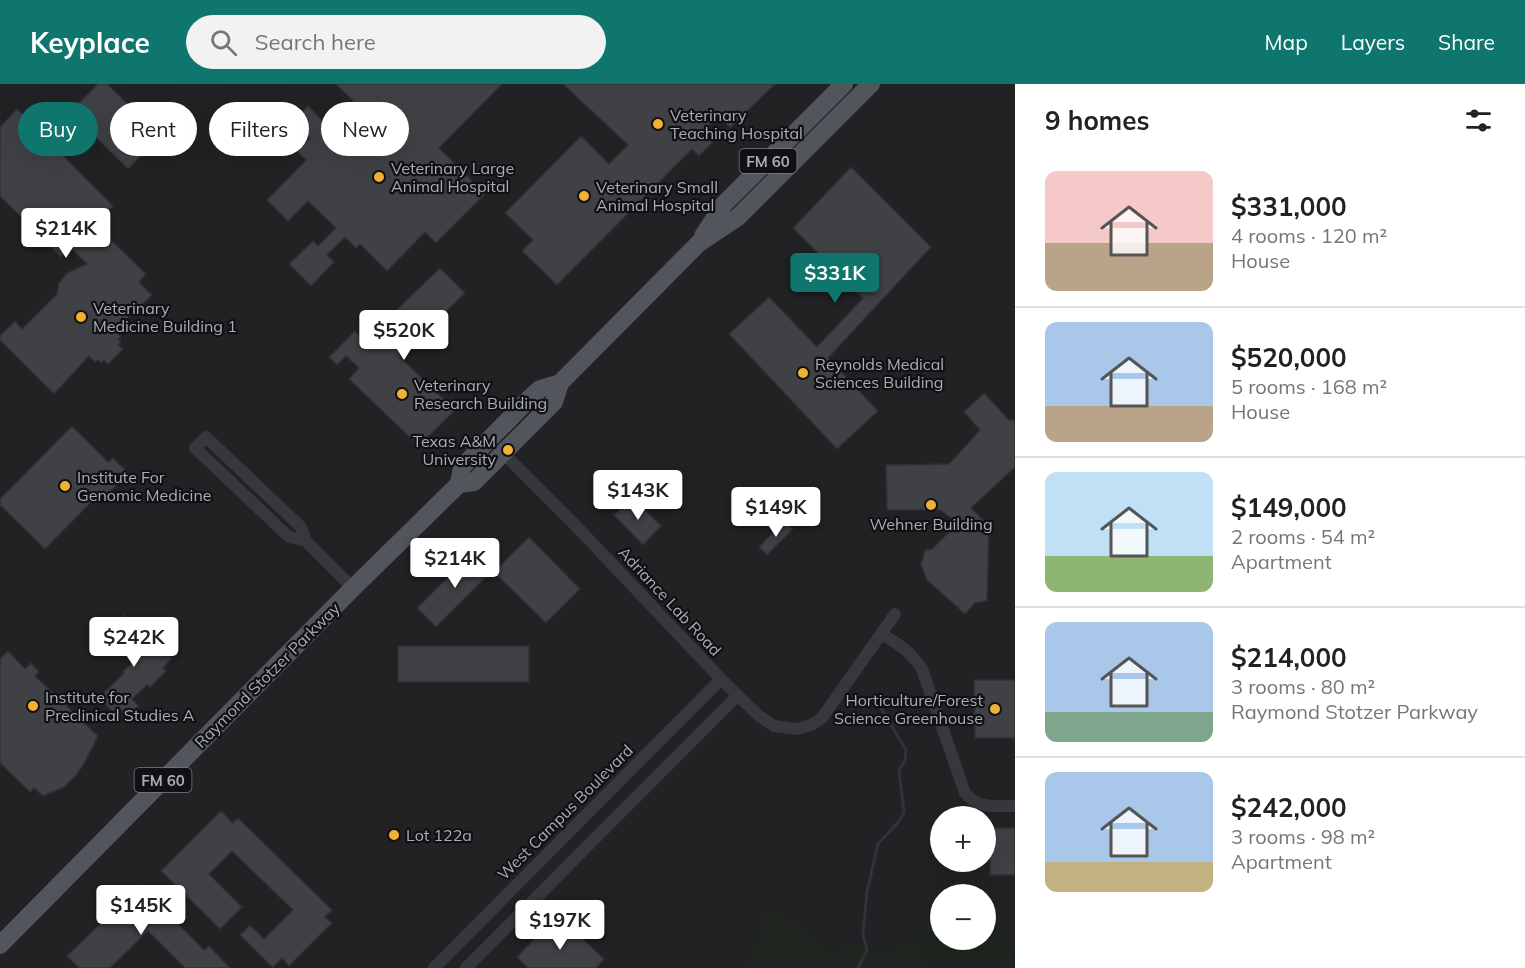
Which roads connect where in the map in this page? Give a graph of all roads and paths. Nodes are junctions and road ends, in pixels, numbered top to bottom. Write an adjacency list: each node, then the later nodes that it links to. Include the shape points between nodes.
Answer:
1 (844, 84): 3 (main road, Raymond Stotzer Parkway / FM 60)
2 (871, 84): 4 (main road, Raymond Stotzer Parkway / FM 60)
3 (776, 153): 4 (main road); 5 (main road, Raymond Stotzer Parkway / FM 60, via 724,204)
4 (789, 166): 5 (main road, Raymond Stotzer Parkway / FM 60, via 738,217)
5 (699, 243): 6 (main road, Raymond Stotzer Parkway / FM 60)
6 (560, 383): 7 (main road, Raymond Stotzer Parkway / FM 60, via 540,389); 8 (main road, Raymond Stotzer Parkway / FM 60, via 554,402)
7 (530, 398): 8 (main road, via 525,417 503,440); 9 (main road, Raymond Stotzer Parkway / FM 60, via 462,467)
8 (503, 453): 9 (main road, Raymond Stotzer Parkway / FM 60, via 474,483); 14 (street, Adriance Lab Road)
9 (459, 484): 11 (main road, Raymond Stotzer Parkway / FM 60)
10 (306, 541): 10 (street, via 289,537 195,448 206,437 301,528); 11 (street)
11 (353, 588): 17 (main road, Raymond Stotzer Parkway / FM 60)
12 (895, 614): 13 (street)
13 (881, 634): 15 (street, Adriance Lab Road, via 822,718 811,725 797,729 766,722); 16 (street, via 913,655 922,669 965,793 972,802)
14 (721, 679): 15 (street, Adriance Lab Road); 19 (street, West Campus Boulevard)
15 (738, 696): 20 (street)
16 (1015, 806)
17 (9, 929): 18 (main road, Raymond Stotzer Parkway / FM 60)
18 (0, 945)
19 (434, 968)
20 (466, 968)

